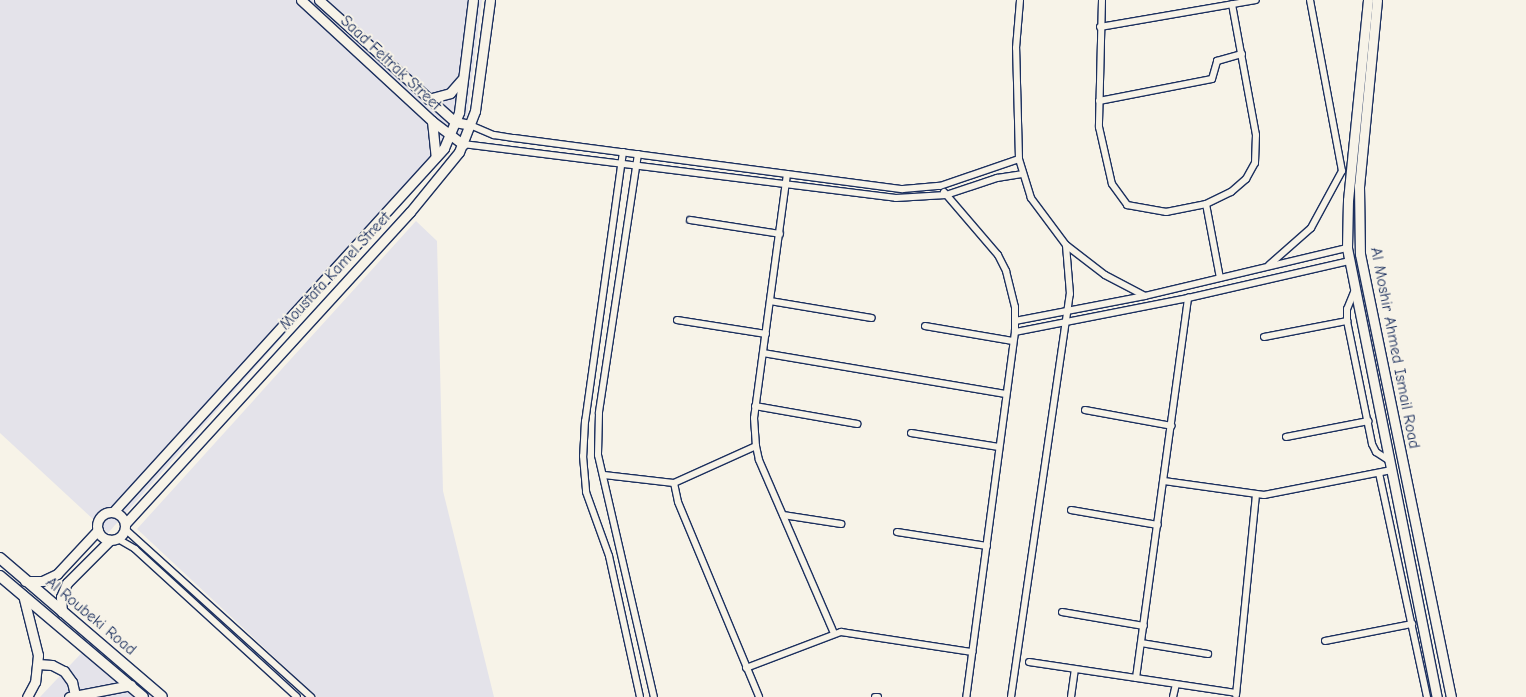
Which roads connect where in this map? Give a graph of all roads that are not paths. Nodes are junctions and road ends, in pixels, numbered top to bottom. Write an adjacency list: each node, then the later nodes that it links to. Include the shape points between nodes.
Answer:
1 (301, 0): 15 (street, Saad Feltrak Street)
2 (319, 0): 14 (street, Saad Feltrak Street)
3 (473, 0): 17 (street, Moustafa Kamel Street)
4 (490, 0): 23 (street, Moustafa Kamel Street, via 476,111)
5 (1020, 0): 31 (street, via 1016,48)
6 (1102, 0): 12 (street)
7 (1256, 0): 11 (street)
8 (1310, 0): 34 (street)
9 (1368, 0): 34 (street, Al Moshir Ahmed Ismail Road)
10 (1377, 0): 43 (street, Al Moshir Ahmed Ismail Road, via 1359,186)
11 (1232, 4): 12 (street); 13 (street)
12 (1100, 27): 20 (street)
13 (1242, 54): 20 (street, via 1217,61 1212,79); 40 (street, via 1257,154 1251,172 1239,186)
14 (385, 60): 15 (street); 16 (street, Saad Feltrak Street)
15 (376, 69): 18 (street, Saad Feltrak Street)
16 (398, 72): 18 (street); 19 (street, Saad Feltrak Street)
17 (464, 75): 19 (street, via 450,93); 22 (street, Moustafa Kamel Street)
18 (389, 81): 21 (street, Saad Feltrak Street)
19 (428, 99): 22 (street, Saad Feltrak Street)
20 (1099, 100): 40 (street, via 1100,138 1112,184 1121,200 1142,209 1166,212)
21 (432, 120): 24 (street, Saad Feltrak Street); 30 (street)
22 (455, 122): 23 (street, Saad Feltrak Street); 24 (street, Moustafa Kamel Street)
23 (470, 125): 25 (street, via 494,135); 26 (street, Moustafa Kamel Street)
24 (450, 137): 26 (street, Saad Feltrak Street); 30 (street, Moustafa Kamel Street)
25 (514, 138): 27 (street); 28 (street)
26 (463, 144): 27 (street); 86 (street, Moustafa Kamel Street, via 410,212)
27 (513, 149): 32 (street)
28 (623, 152): 29 (street); 32 (street)
29 (638, 154): 33 (street); 35 (street)
30 (436, 157): 82 (street, Moustafa Kamel Street)
31 (1019, 159): 36 (street); 38 (street)
32 (622, 162): 33 (street); 118 (street, via 585,421 583,456 586,492 608,556)
33 (637, 165): 37 (street); 77 (street, via 598,421 598,455)
34 (1346, 172): 45 (street, Al Moshir Ahmed Ismail Road); 47 (street, via 1311,228)
35 (787, 174): 37 (street); 38 (street, via 904,189)
36 (1022, 174): 39 (street, via 1003,176); 44 (street, via 1031,198)
37 (785, 185): 39 (street, via 896,198); 42 (street)
38 (940, 186): 39 (street)
39 (946, 195): 57 (street, via 998,254 1012,289)
40 (1206, 204): 48 (street)
41 (690, 220): 42 (street)
42 (780, 234): 52 (street)
43 (1359, 244): 45 (street); 127 (street, Al Moshir Ahmed Ismail Road)
44 (1066, 246): 50 (street, via 1105,275); 53 (street)
45 (1347, 247): 46 (street, Al Moshir Ahmed Ismail Road); 47 (street)
46 (1350, 261): 49 (street, Al Moshir Ahmed Ismail Road); 51 (street)
47 (1266, 267): 48 (street)
48 (1220, 278): 50 (street)
49 (1354, 292): 58 (street, via 1347,309); 75 (street, Al Moshir Ahmed Ismail Road)
50 (1145, 296): 53 (street)
51 (1188, 298): 56 (street); 70 (street)
52 (770, 302): 54 (street); 61 (street)
53 (1069, 309): 56 (street); 57 (street)
54 (872, 318)
55 (678, 320): 61 (street)
56 (1067, 320): 60 (street); 122 (street)
57 (1015, 321): 60 (street)
58 (1347, 321): 62 (street); 68 (street)
59 (925, 326): 63 (street)
60 (1015, 332): 63 (street)
61 (766, 334): 64 (street)
62 (1264, 337)
63 (1013, 341): 65 (street)
64 (763, 353): 65 (street); 66 (street)
65 (1006, 394): 74 (street)
66 (756, 406): 69 (street); 73 (street)
67 (1085, 410): 70 (street)
68 (1368, 421): 72 (street); 75 (street, via 1376,452)
69 (857, 424)
70 (1172, 426): 78 (street)
71 (910, 433): 74 (street)
72 (1286, 437)
73 (756, 446): 79 (street); 83 (street)
74 (999, 447): 90 (street)
75 (1391, 466): 76 (street); 126 (street, Al Moshir Ahmed Ismail Road)
76 (1380, 473): 80 (street); 97 (street)
77 (604, 475): 79 (street); 119 (street)
78 (1164, 481): 80 (street); 85 (street)
79 (674, 483): 106 (street, via 678,502)
80 (1256, 495): 111 (street)
81 (1071, 510): 85 (street)
82 (113, 512): 86 (street, via 120,515); 87 (street, via 100,518)
83 (784, 514): 84 (street); 99 (street)
84 (841, 524)
85 (1158, 525): 98 (street)
86 (125, 527): 89 (street); 117 (street)
87 (98, 530): 89 (street, via 102,537); 93 (street, via 57,574 42,581)
88 (897, 532): 90 (street)
89 (114, 540): 95 (street, via 67,583 61,597); 116 (street, via 135,549)
90 (987, 546): 102 (street)
91 (0, 558): 93 (main road, Al Roubeki Road)
92 (0, 576): 94 (main road, Al Roubeki Road)
93 (25, 581): 95 (main road, Al Roubeki Road)
94 (23, 595): 105 (street, via 35,635); 110 (main road, Al Roubeki Road)
95 (62, 612): 115 (main road, Al Roubeki Road)
96 (1062, 612): 98 (street)
97 (1412, 624): 100 (street); 125 (street)
98 (1144, 626): 101 (street)
99 (834, 633): 102 (street, via 849,632); 106 (street)
100 (1325, 641)
101 (1142, 643): 103 (street); 108 (street)
102 (972, 652): 121 (street)
103 (1208, 654)
104 (1029, 662): 107 (street)
105 (38, 664): 112 (street, via 52,664 64,671 72,682); 113 (street, via 35,682)
106 (746, 668): 120 (street)
107 (1075, 669): 108 (street); 123 (street)
108 (1136, 678): 109 (street)
109 (1176, 684): 111 (street); 124 (street)
110 (130, 685): 112 (street); 114 (main road, Al Roubeki Road)
111 (1236, 695)
112 (72, 696)
113 (27, 697)
114 (143, 697)
115 (162, 697)
116 (297, 697)
117 (311, 697)
118 (640, 697)
119 (654, 697)
120 (759, 697)
121 (966, 697)
122 (1011, 697)
123 (1072, 697)
124 (1173, 697)
125 (1427, 697)
126 (1437, 697)
127 (1451, 697)

